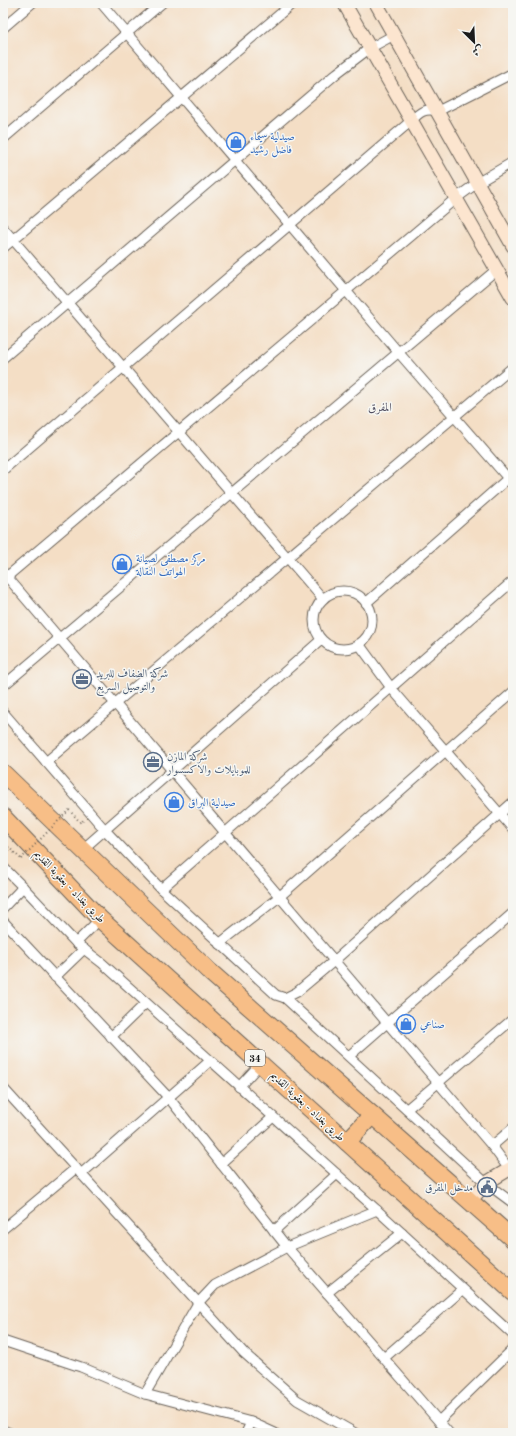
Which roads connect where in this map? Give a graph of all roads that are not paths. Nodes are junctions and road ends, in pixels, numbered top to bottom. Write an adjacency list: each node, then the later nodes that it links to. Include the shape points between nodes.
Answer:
1 (32, 3): 7 (street)
2 (101, 3): 8 (street)
3 (162, 3): 8 (street)
4 (293, 3): 12 (street)
5 (344, 3): 10 (street)
6 (376, 3): 9 (street)
7 (3, 28)
8 (127, 33): 12 (street); 15 (street)
9 (394, 35): 10 (street); 13 (street)
10 (370, 48): 14 (street); 16 (street)
11 (513, 74): 13 (street)
12 (181, 97): 16 (street); 22 (street)
13 (438, 111): 14 (street, via 422,110); 18 (street)
14 (411, 121): 19 (street); 20 (street)
15 (3, 139)
16 (235, 160): 20 (street); 28 (street)
17 (513, 162): 18 (street)
18 (477, 183): 19 (street); 23 (street)
19 (455, 199): 25 (street); 26 (street)
20 (290, 225): 26 (street); 31 (street)
21 (3, 228): 22 (street)
22 (13, 240): 24 (street); 28 (street)
23 (513, 246)
24 (3, 248)
25 (496, 270): 27 (street); 29 (street)
26 (346, 291): 29 (street); 34 (street)
27 (513, 298)
28 (68, 303): 30 (street); 31 (street)
29 (399, 353): 33 (street); 37 (street)
30 (3, 358)
31 (123, 367): 34 (street); 35 (street)
32 (513, 367): 33 (street)
33 (454, 417): 36 (street); 38 (street)
34 (179, 432): 37 (street); 39 (street)
35 (3, 470)
36 (511, 478): 42 (street)
37 (232, 493): 38 (street); 43 (street)
38 (288, 558): 41 (street); 49 (street)
39 (4, 576): 43 (street)
40 (513, 581): 47 (street)
41 (323, 599): 42 (street, via 334,593 346,591 354,593); 44 (street, via 318,604 314,619 317,634)
42 (366, 603): 45 (street, via 371,616 370,630)
43 (59, 638): 46 (street); 49 (street)
44 (322, 640): 45 (street, via 336,648 352,648); 53 (street)
45 (359, 644): 47 (street)
46 (3, 686)
47 (392, 689): 51 (street); 60 (street)
48 (513, 692): 51 (street)
49 (115, 704): 52 (street); 53 (street)
50 (3, 712): 52 (street)
51 (446, 750): 56 (street); 65 (street)
52 (46, 762): 59 (street)
53 (173, 770): 59 (street); 60 (street)
54 (3, 773): 61 (highway)
55 (513, 802): 56 (street)
56 (500, 813): 58 (street); 73 (street)
57 (3, 817): 68 (highway, طريق بغداد - بعقوبة القديم / 34)
58 (513, 829)
59 (105, 830): 61 (street); 64 (street)
60 (225, 833): 64 (street); 65 (street)
61 (83, 849): 88 (highway, via 210,972)
62 (3, 867): 63 (street)
63 (23, 887): 66 (street); 70 (street)
64 (161, 889): 71 (street)
65 (279, 897): 71 (street); 73 (street)
66 (3, 908)
67 (513, 913): 78 (street)
68 (100, 919): 70 (street); 82 (highway, طريق بغداد - بعقوبة القديم / 34)
69 (3, 921): 74 (street)
70 (76, 943): 72 (street)
71 (219, 944): 75 (street, via 276,995)
72 (84, 949): 74 (street); 76 (street)
73 (334, 961): 75 (street, via 297,992); 78 (street)
74 (55, 977): 79 (street)
75 (285, 998): 80 (street)
76 (146, 1003): 79 (street); 81 (street)
77 (513, 1019): 83 (street)
78 (387, 1024): 80 (street); 83 (street)
79 (112, 1036): 86 (street)
80 (349, 1056): 87 (street)
81 (210, 1061): 84 (street); 86 (street)
82 (261, 1063): 84 (street); 91 (highway, طريق بغداد - بعقوبة القديم / 34)
83 (438, 1083): 87 (street); 92 (street)
84 (239, 1087): 89 (street)
85 (3, 1088): 95 (street)
86 (169, 1098): 93 (street); 95 (street)
87 (407, 1109): 97 (street)
88 (372, 1115): 91 (highway); 98 (highway)
89 (273, 1117): 93 (street); 96 (street)
90 (513, 1128): 92 (street)
91 (347, 1142): 107 (highway, طريق بغداد - بعقوبة القديم / 34)
92 (492, 1146): 94 (street)
93 (221, 1164): 102 (street)
94 (511, 1168): 97 (street)
95 (79, 1171): 101 (street); 109 (street)
96 (337, 1174): 100 (street); 102 (street)
97 (486, 1183): 98 (street); 99 (street)
98 (470, 1201): 104 (highway)
99 (513, 1203)
100 (377, 1210): 103 (street); 105 (street)
101 (3, 1229)
102 (274, 1231): 105 (street)
103 (402, 1233): 106 (street); 108 (street)
104 (513, 1239)
105 (287, 1247): 108 (street); 109 (street, via 215,1285)
106 (462, 1290): 110 (street); 113 (street)
107 (513, 1292)
108 (327, 1293): 113 (street)
109 (198, 1302): 114 (street); 121 (street, via 244,1353 281,1388)
110 (513, 1335)
111 (3, 1341): 114 (street, via 81,1367)
112 (513, 1349): 115 (street)
113 (384, 1358): 115 (street)
114 (145, 1394): 116 (street)
115 (439, 1421): 122 (street)
116 (251, 1422): 119 (street); 120 (street)
117 (3, 1430): 118 (street)
118 (10, 1433)
119 (246, 1433)
120 (275, 1433)
121 (354, 1433)
122 (450, 1433)

